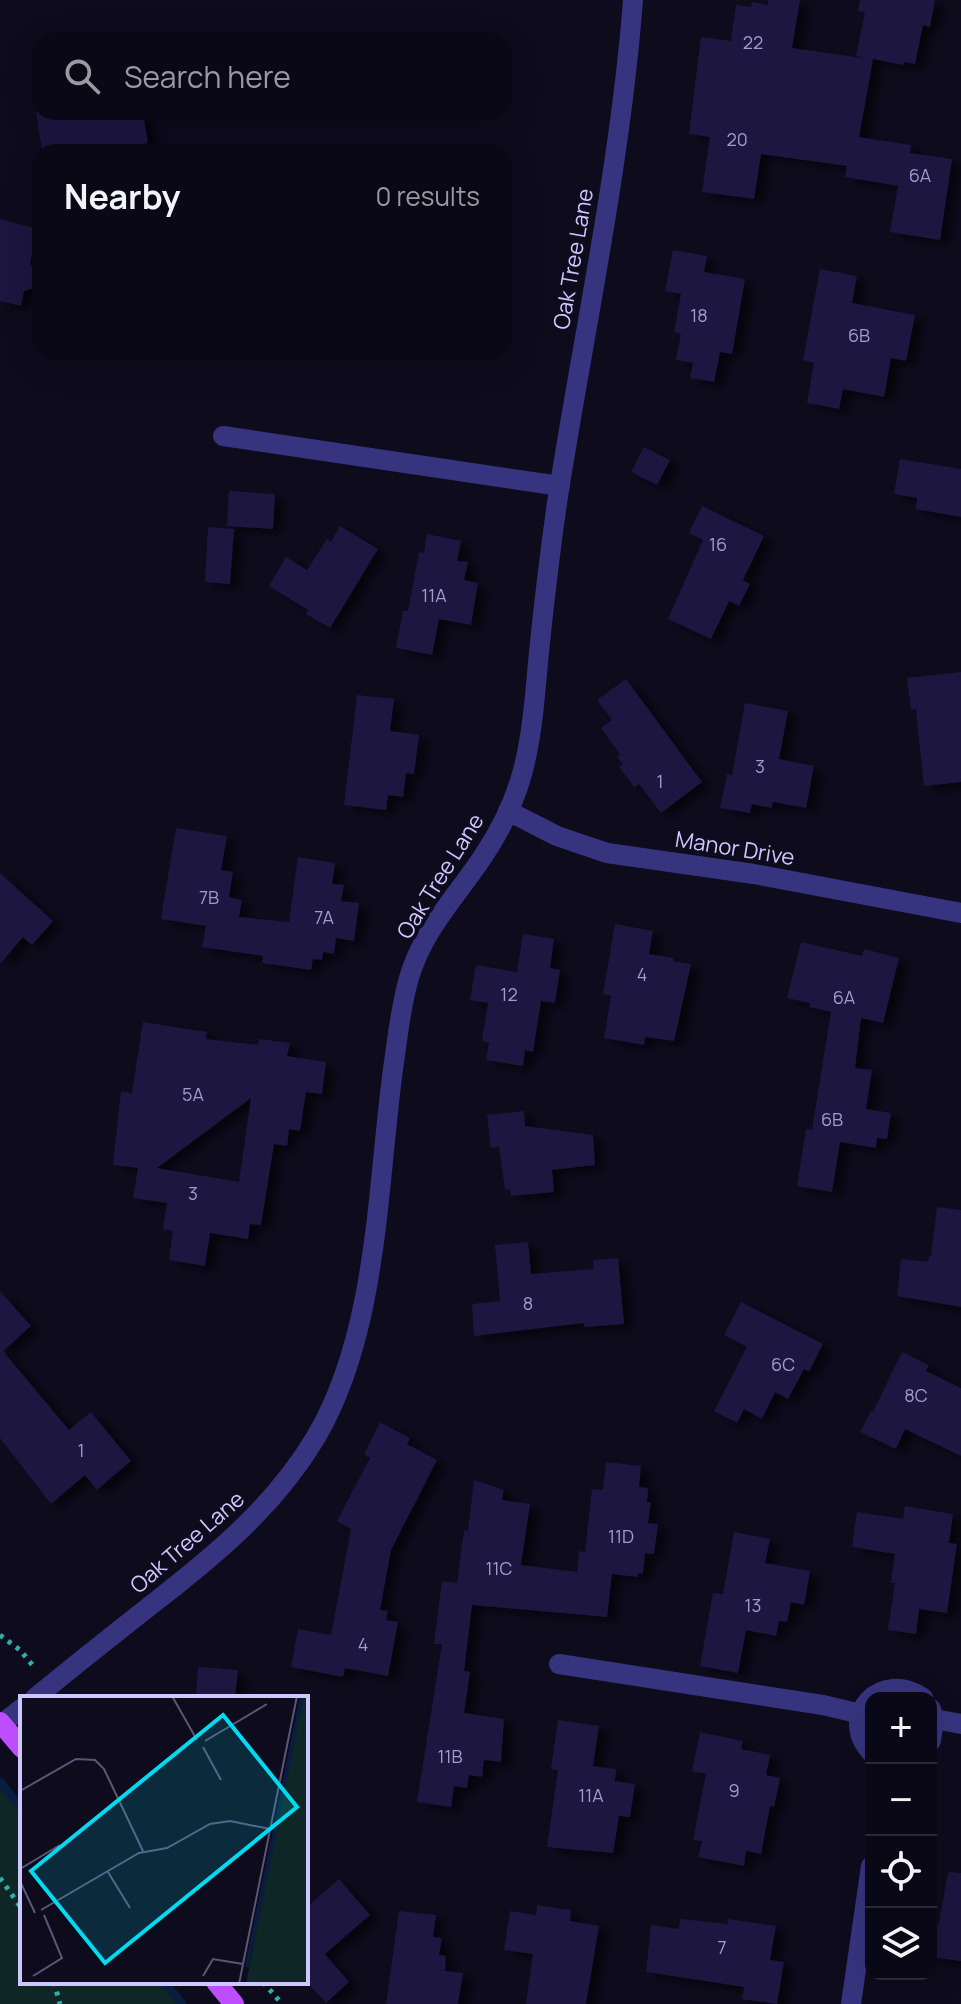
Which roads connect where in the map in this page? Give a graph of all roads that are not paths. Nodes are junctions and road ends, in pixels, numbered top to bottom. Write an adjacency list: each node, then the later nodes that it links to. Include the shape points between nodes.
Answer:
1 (633, 0): 3 (street, Oak Tree Lane, via 618,133)
2 (223, 436): 3 (street)
3 (560, 486): 4 (street, Oak Tree Lane, via 531,731)
4 (508, 811): 5 (street, Manor Drive, via 607,853); 9 (street, Oak Tree Lane, via 481,860 427,934 409,977 360,1321 329,1413 303,1457 242,1531)
5 (961, 913)
6 (559, 1664): 12 (street)
7 (878, 1692): 8 (street)
8 (915, 1692)
9 (37, 1696)
10 (865, 1706): 12 (street)
11 (20, 1709): 14 (street)
12 (861, 1714): 16 (street, via 860,1737)
13 (937, 1715): 15 (street)
14 (1, 1723): 17 (main road)
15 (961, 1724)
16 (865, 1744)
17 (20, 1746)
18 (865, 1907): 21 (street)
19 (218, 1984): 20 (main road)
20 (234, 2004)
21 (851, 2004)

